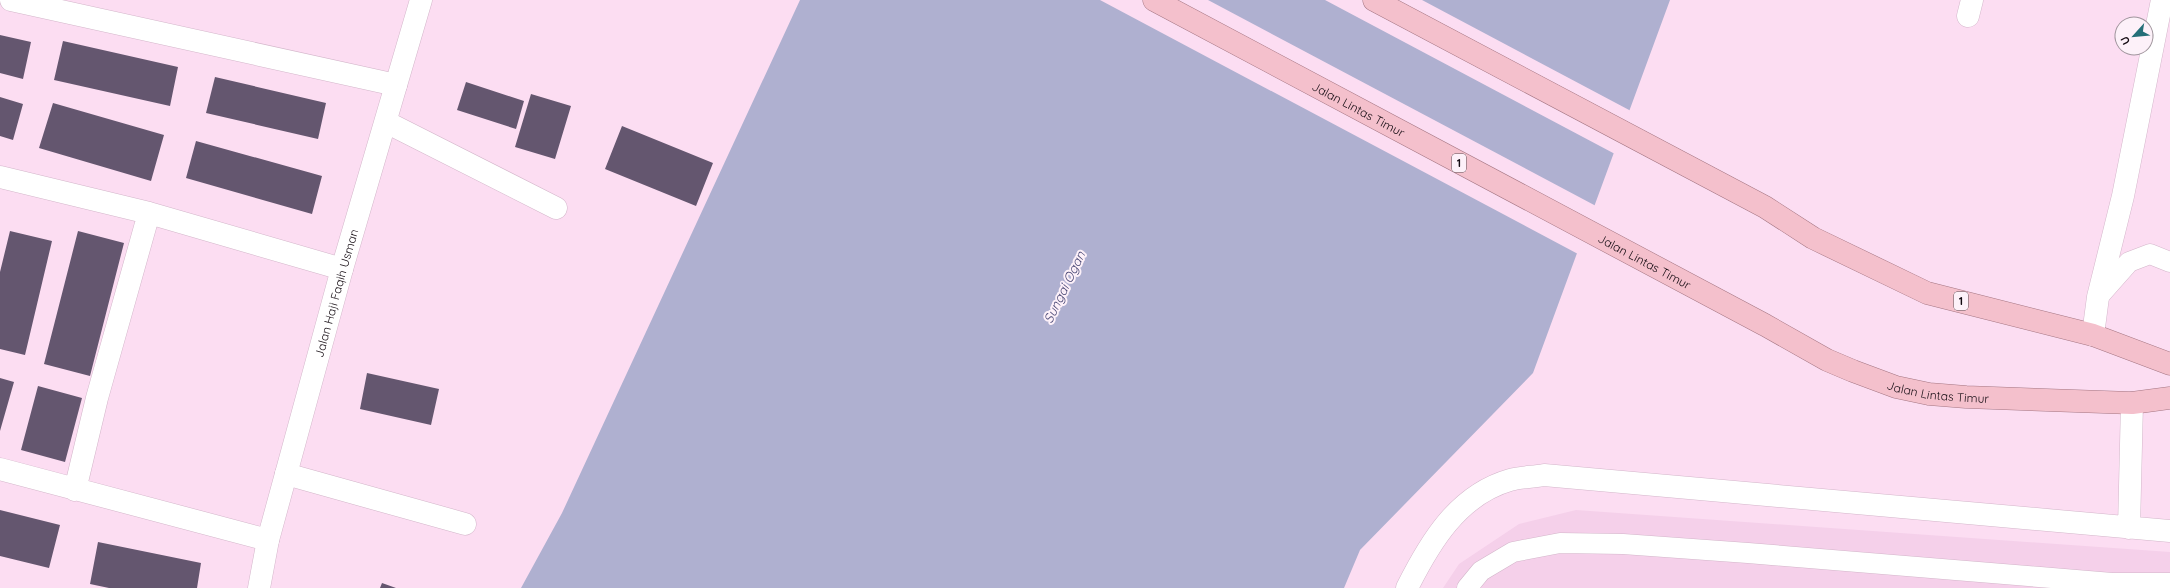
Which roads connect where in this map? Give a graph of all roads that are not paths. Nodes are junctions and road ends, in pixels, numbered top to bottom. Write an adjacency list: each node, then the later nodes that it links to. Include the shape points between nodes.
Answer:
1 (11, 0): 6 (street)
2 (421, 0): 6 (street, Jalan Haji Faqih Usman)
3 (1154, 0): 17 (highway, Jalan Lintas Timur / 1, via 1827,360 1896,387 1929,394)
4 (1374, 0): 14 (highway, 1, via 1765,207 1820,241 1927,293)
5 (2162, 0): 13 (street, via 2123,196)
6 (396, 85): 7 (street, Jalan Haji Faqih Usman)
7 (386, 122): 9 (street); 12 (street, Jalan Haji Faqih Usman)
8 (0, 177): 10 (street)
9 (556, 208)
10 (149, 213): 12 (street); 20 (street, via 97,398)
11 (2170, 262): 13 (lane, via 2150,254 2128,262)
12 (342, 268): 19 (street, Jalan Haji Faqih Usman)
13 (2098, 297): 14 (street)
14 (2093, 335): 15 (highway, 1)
15 (2170, 364)
16 (2170, 398): 17 (highway, Jalan Lintas Timur / 1)
17 (2132, 403): 22 (street)
18 (0, 469): 20 (street)
19 (286, 474): 21 (street); 24 (street, Jalan Haji Faqih Usman)
20 (75, 490): 24 (street)
21 (465, 524)
22 (2129, 528): 23 (street); 27 (street, via 1544,475 1511,480 1485,490 1460,509 1436,535)
23 (2170, 531)
24 (268, 540): 26 (street, Jalan Haji Faqih Usman)
25 (2170, 583): 28 (lane, via 2112,583 1748,553 1623,544 1560,543 1513,552 1481,571)
26 (259, 588)
27 (1407, 588)
28 (1467, 588)

